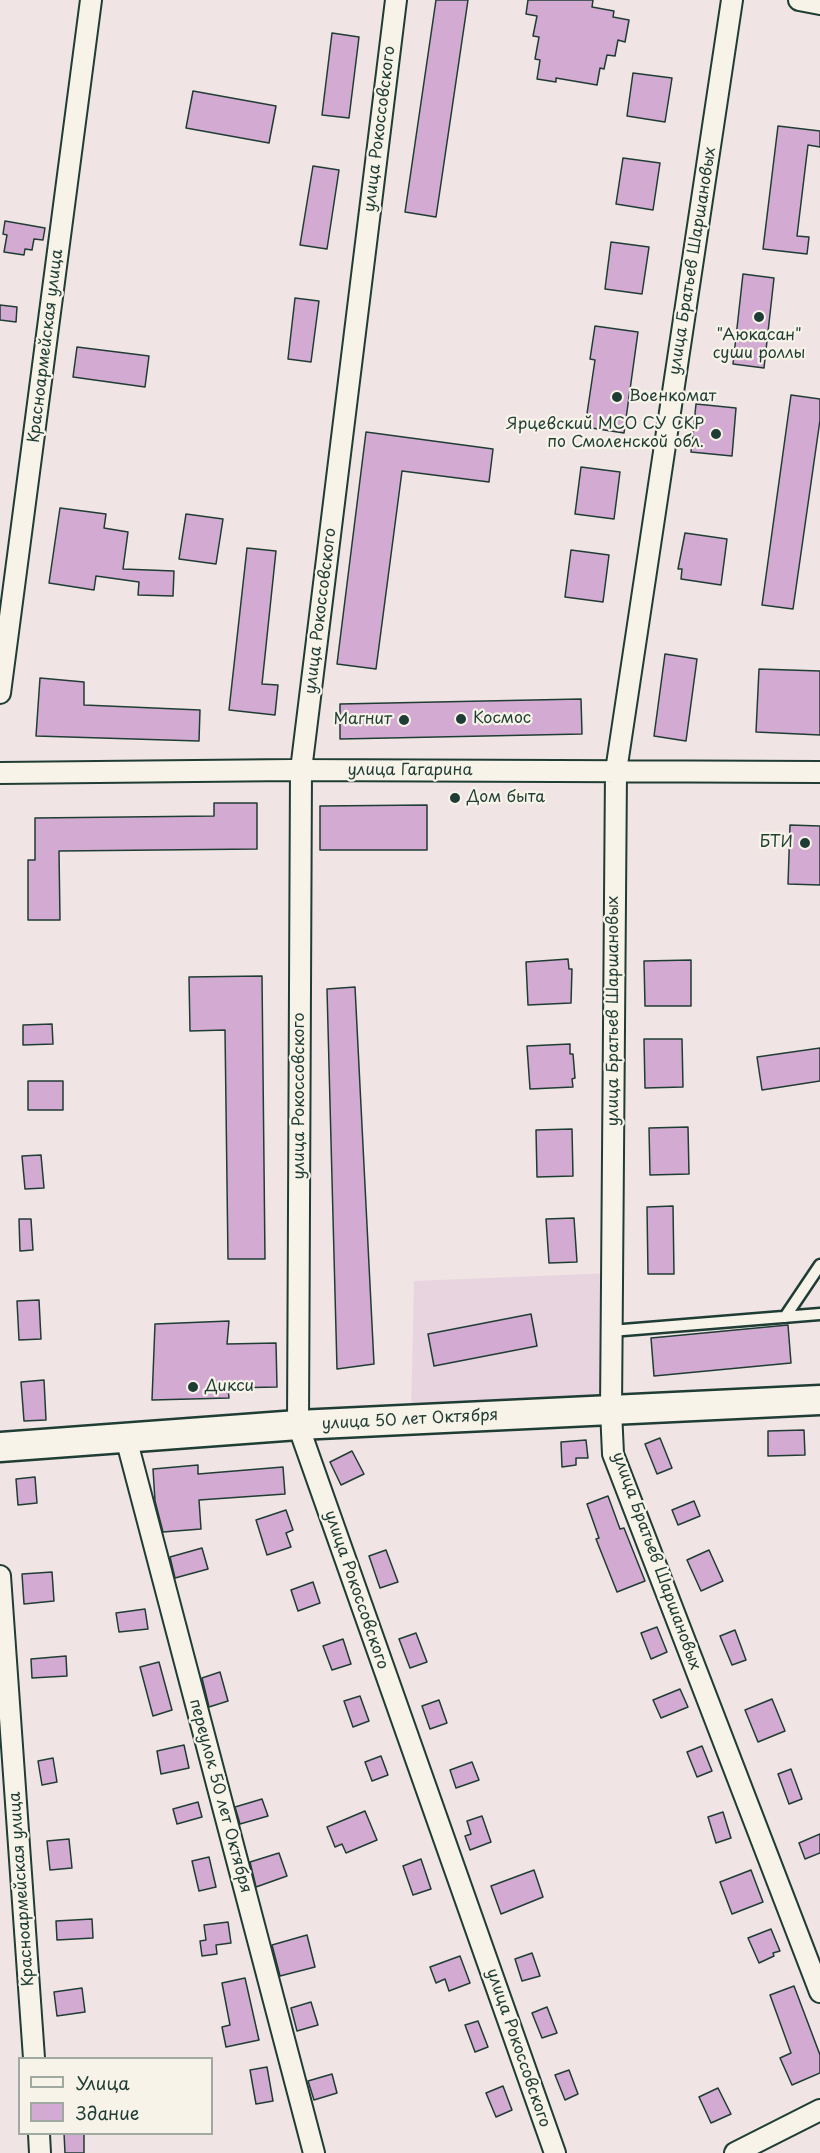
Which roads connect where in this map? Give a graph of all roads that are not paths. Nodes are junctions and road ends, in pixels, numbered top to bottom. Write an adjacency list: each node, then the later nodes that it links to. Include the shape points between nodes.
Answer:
1 (91, 0): 6 (street, Красноармейская улица)
2 (396, 0): 7 (street, улица Рокоссовского)
3 (732, 0): 8 (street, улица Братьев Шаршановых)
4 (799, 0): 5 (street)
5 (820, 4)
6 (0, 693)
7 (301, 770): 8 (street, улица Гагарина); 10 (street, улица Гагарина); 17 (street, улица Рокоссовского)
8 (616, 771): 9 (street, улица Гагарина); 14 (street, улица Братьев Шаршановых)
9 (820, 772)
10 (0, 773)
11 (820, 1265): 13 (lane)
12 (820, 1314): 13 (lane)
13 (785, 1317): 14 (lane)
14 (612, 1331): 16 (street, улица Братьев Шаршановых)
15 (820, 1400): 16 (street, улица 50 лет Октября)
16 (611, 1410): 17 (street, улица 50 лет Октября); 21 (street, улица Братьев Шаршановых, via 613,1454)
17 (298, 1425): 18 (street, улица 50 лет Октября); 27 (street, улица Рокоссовского)
18 (126, 1438): 19 (street, улица 50 лет Октября); 26 (street, переулок 50 лет Октября)
19 (0, 1447)
20 (0, 1576): 22 (street, Красноармейская улица)
21 (820, 1992)
22 (34, 2057)
23 (820, 2110): 28 (street)
24 (39, 2135): 25 (street)
25 (40, 2153)
26 (314, 2153)
27 (555, 2153)
28 (735, 2153)

